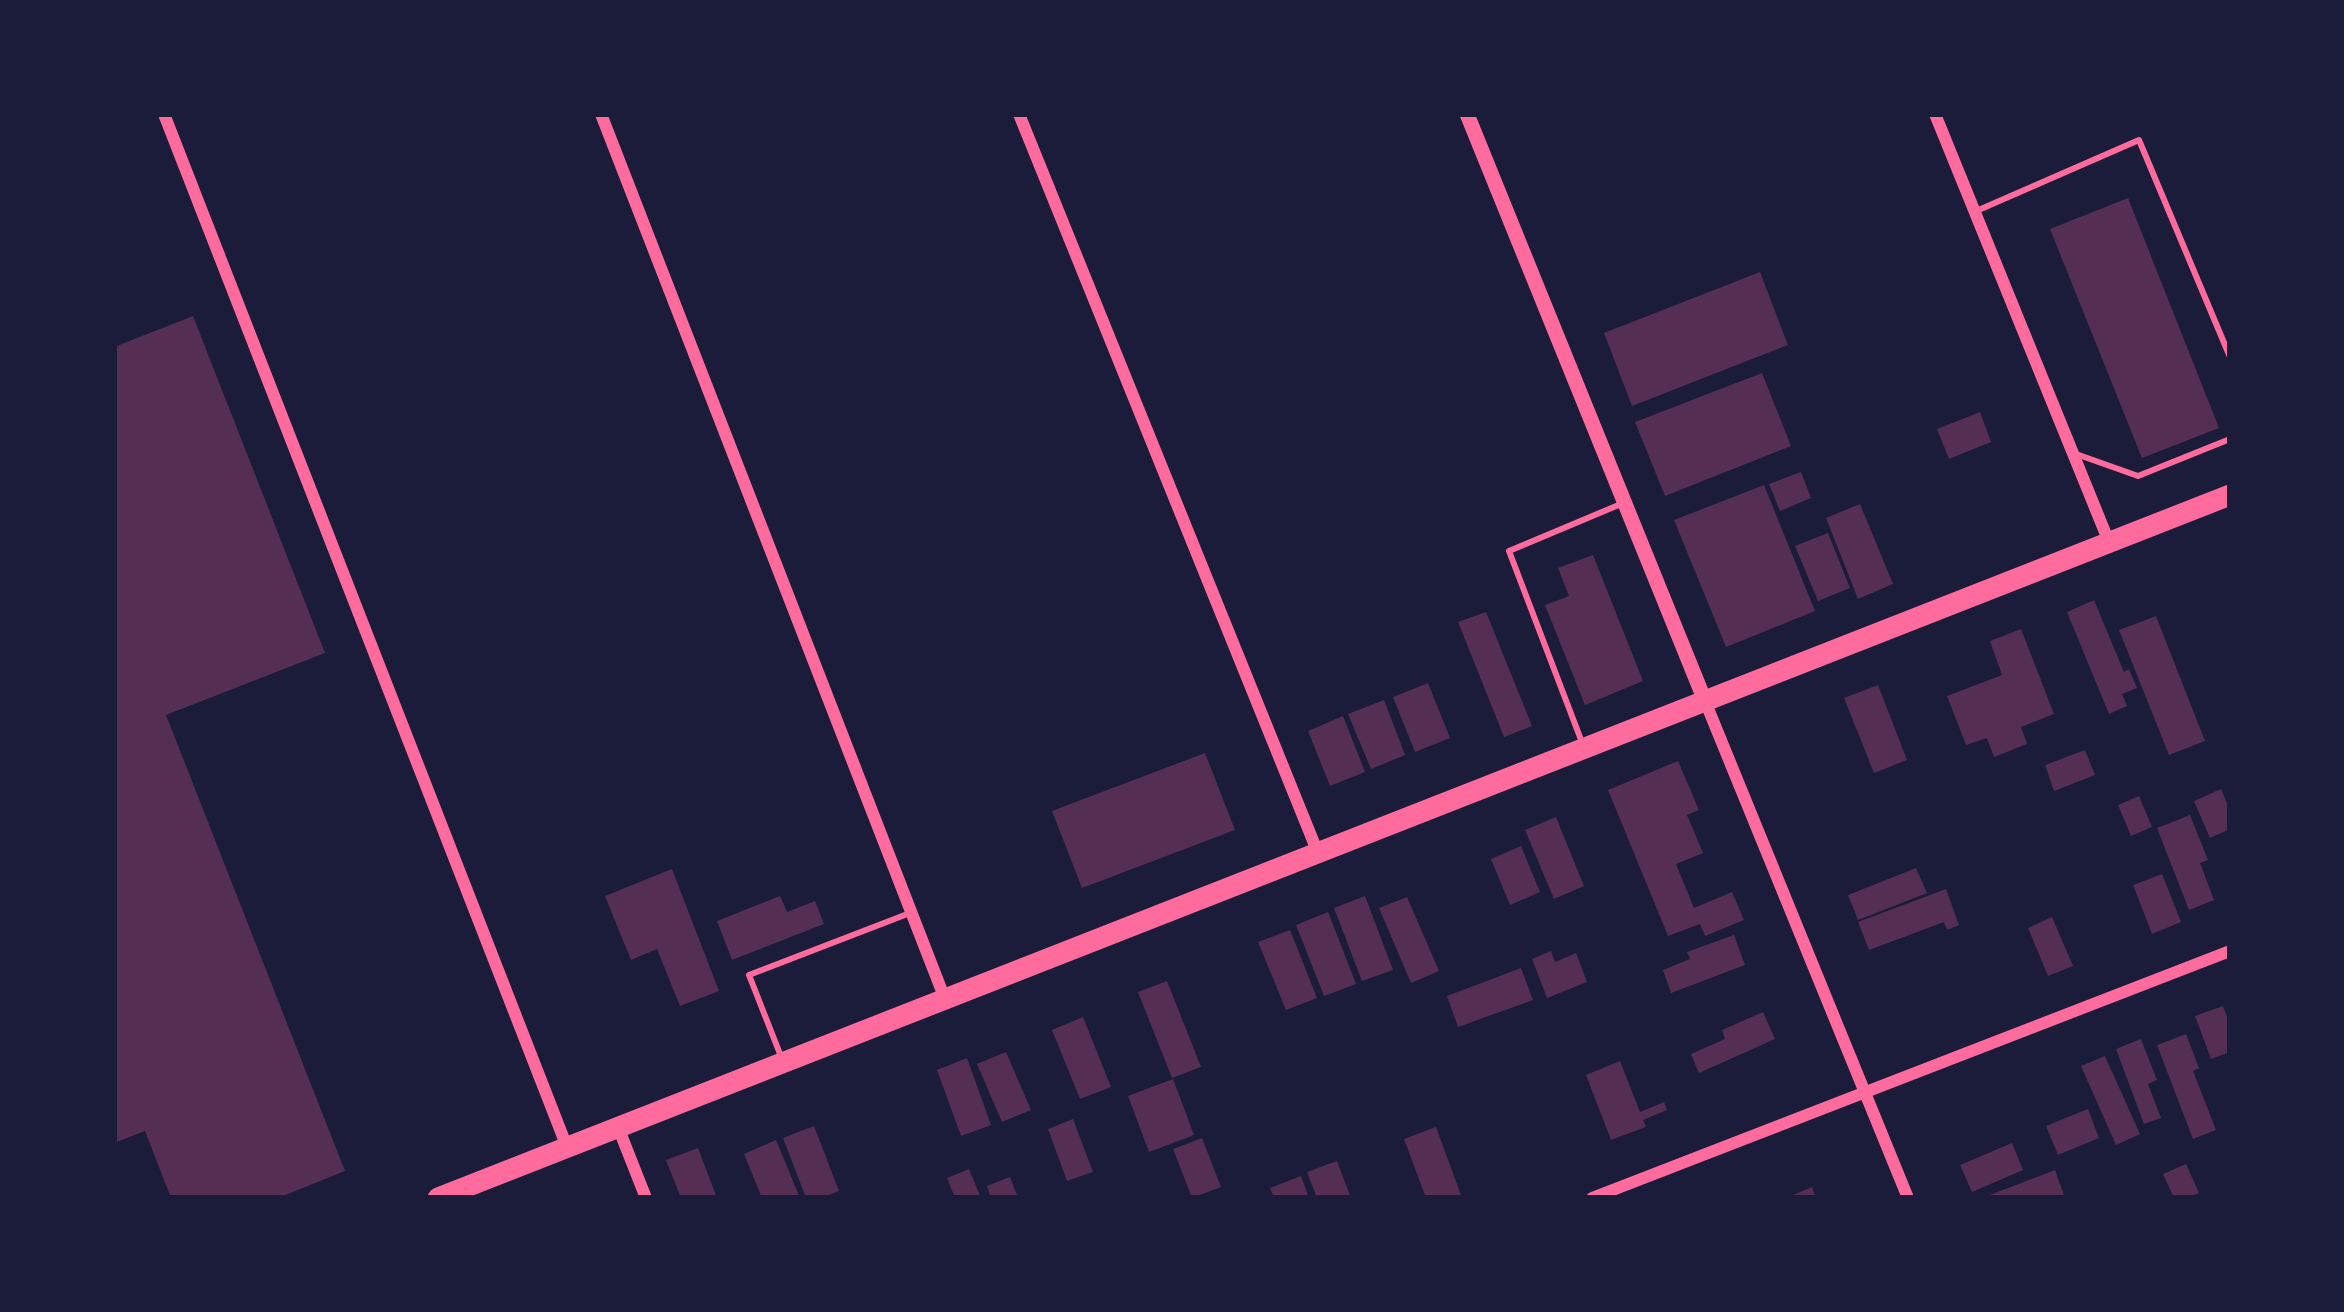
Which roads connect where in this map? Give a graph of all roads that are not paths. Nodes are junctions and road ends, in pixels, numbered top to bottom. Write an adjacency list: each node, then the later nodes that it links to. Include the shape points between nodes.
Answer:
1 (164, 114): 22 (street)
2 (602, 114): 16 (street)
3 (1019, 114): 15 (street)
4 (1467, 114): 11 (street)
5 (1935, 114): 6 (street)
6 (1975, 212): 7 (lane, via 2139,140); 9 (street)
7 (2230, 357)
8 (2230, 439): 9 (lane, via 2138,476)
9 (2073, 453): 12 (street)
10 (2230, 495): 12 (main road)
11 (1625, 502): 13 (street); 14 (lane, via 1509,551)
12 (2109, 542): 13 (main road)
13 (1706, 700): 14 (main road); 20 (street)
14 (1585, 748): 15 (main road)
15 (1318, 853): 18 (main road)
16 (911, 912): 18 (street); 19 (lane, via 749,975)
17 (2230, 951): 20 (street)
18 (945, 999): 19 (main road)
19 (783, 1063): 21 (main road)
20 (1866, 1091): 25 (street); 26 (street)
21 (618, 1127): 22 (main road); 24 (street)
22 (567, 1148): 23 (main road)
23 (438, 1198)
24 (646, 1198)
25 (1592, 1198)
26 (1908, 1198)

